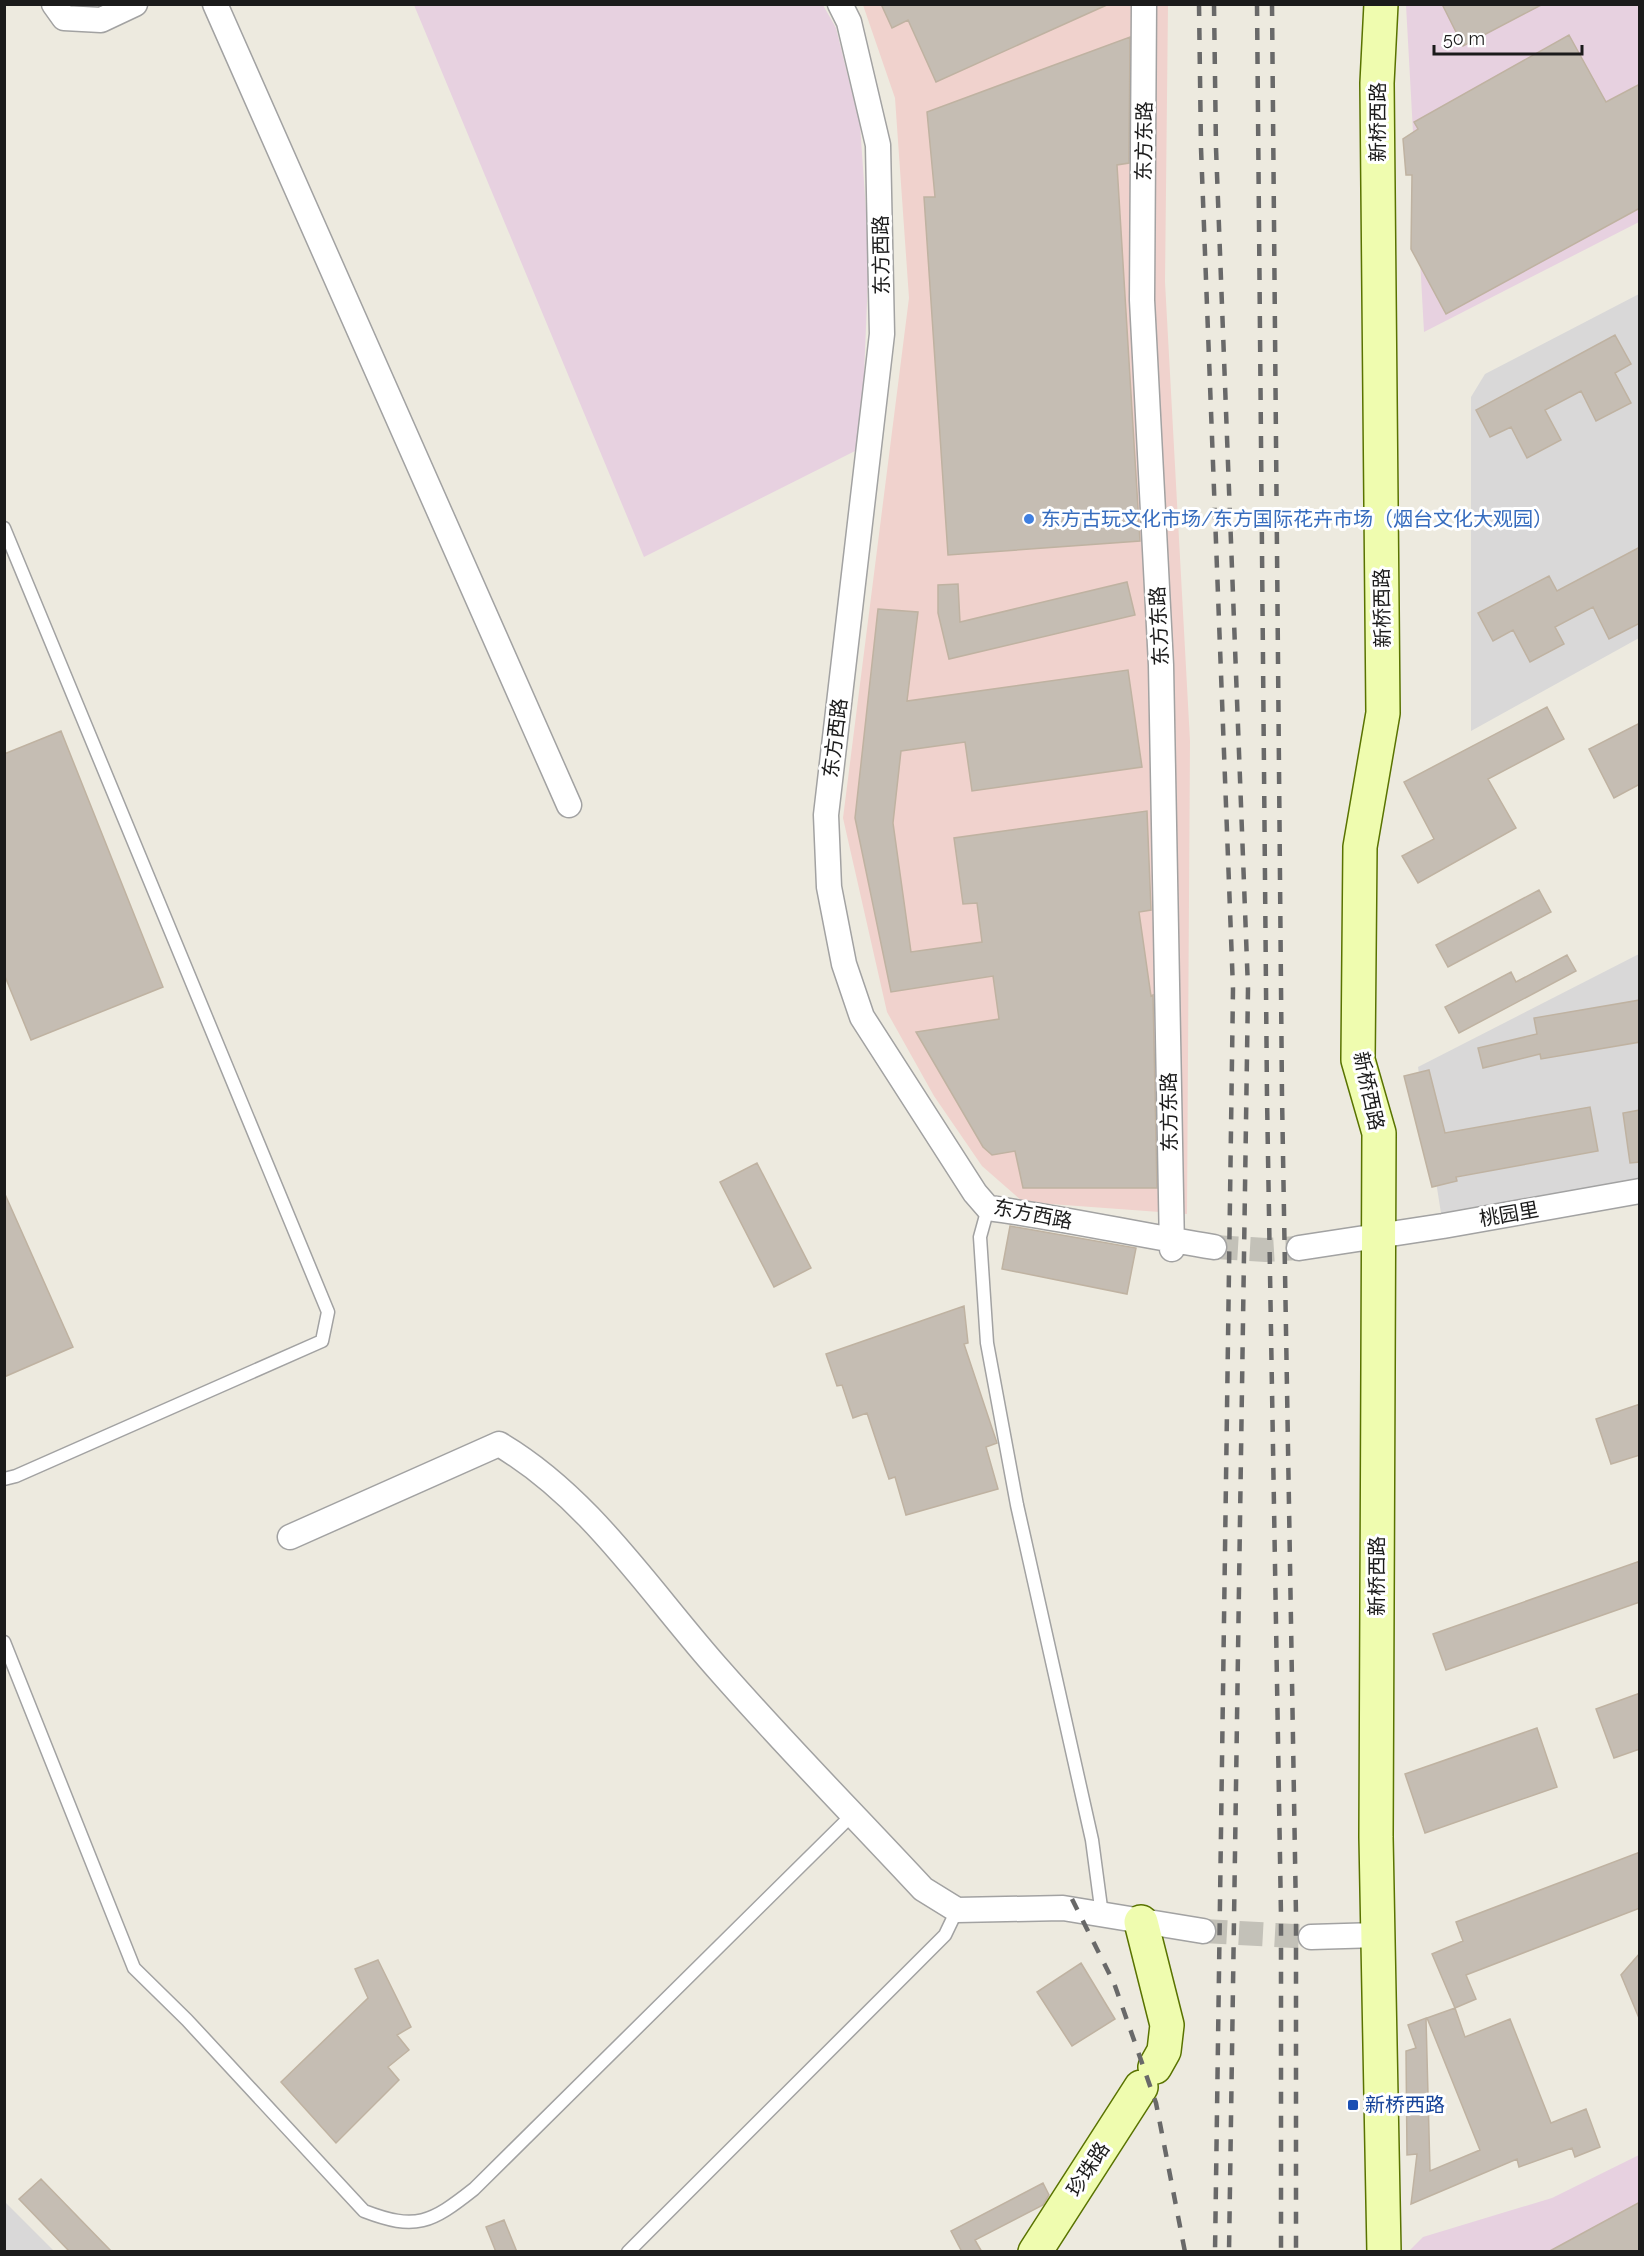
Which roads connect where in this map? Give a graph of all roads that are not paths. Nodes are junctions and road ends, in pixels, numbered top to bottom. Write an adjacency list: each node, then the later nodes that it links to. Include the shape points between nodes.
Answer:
1 (54, 4): 2 (street, via 64,18 101,20)
2 (135, 4)
3 (215, 4): 8 (street)
4 (840, 4): 10 (street, 东方西路, via 849,22 878,145 882,334 826,815 829,887 844,964 862,1017)
5 (1144, 4): 12 (street, 东方东路, via 1142,300 1161,665)
6 (1381, 4): 11 (street, 新桥西路, via 1377,84 1383,713 1360,847 1358,1060 1379,1133)
7 (4, 528): 15 (lane, via 328,1312 322,1341)
8 (569, 805)
9 (1640, 1191): 11 (street, 桃园里)
10 (988, 1208): 12 (street, 东方西路, via 1055,1217); 20 (lane, via 980,1237 987,1343 1017,1505 1092,1840)
11 (1378, 1237): 14 (street); 23 (street, 新桥西路)
12 (1172, 1245): 13 (street, 东方西路)
13 (1214, 1247)
14 (1299, 1248)
15 (4, 1479)
16 (290, 1537): 18 (street, via 500,1444 531,1462 590,1518 721,1672)
17 (4, 1642): 18 (lane, via 134,1968 364,2211 388,2220 416,2224 445,2212 474,2189)
18 (853, 1814): 19 (street, via 923,1889)
19 (957, 1910): 20 (street, via 1042,1907); 25 (lane, via 945,1935)
20 (1102, 1916): 21 (street)
21 (1140, 1922): 22 (street); 26 (street, 珍珠路, via 1167,2025 1164,2051)
22 (1203, 1931)
23 (1378, 1935): 24 (street); 27 (street, 新桥西路)
24 (1311, 1937)
25 (628, 2252)
26 (1035, 2252)
27 (1384, 2252)

